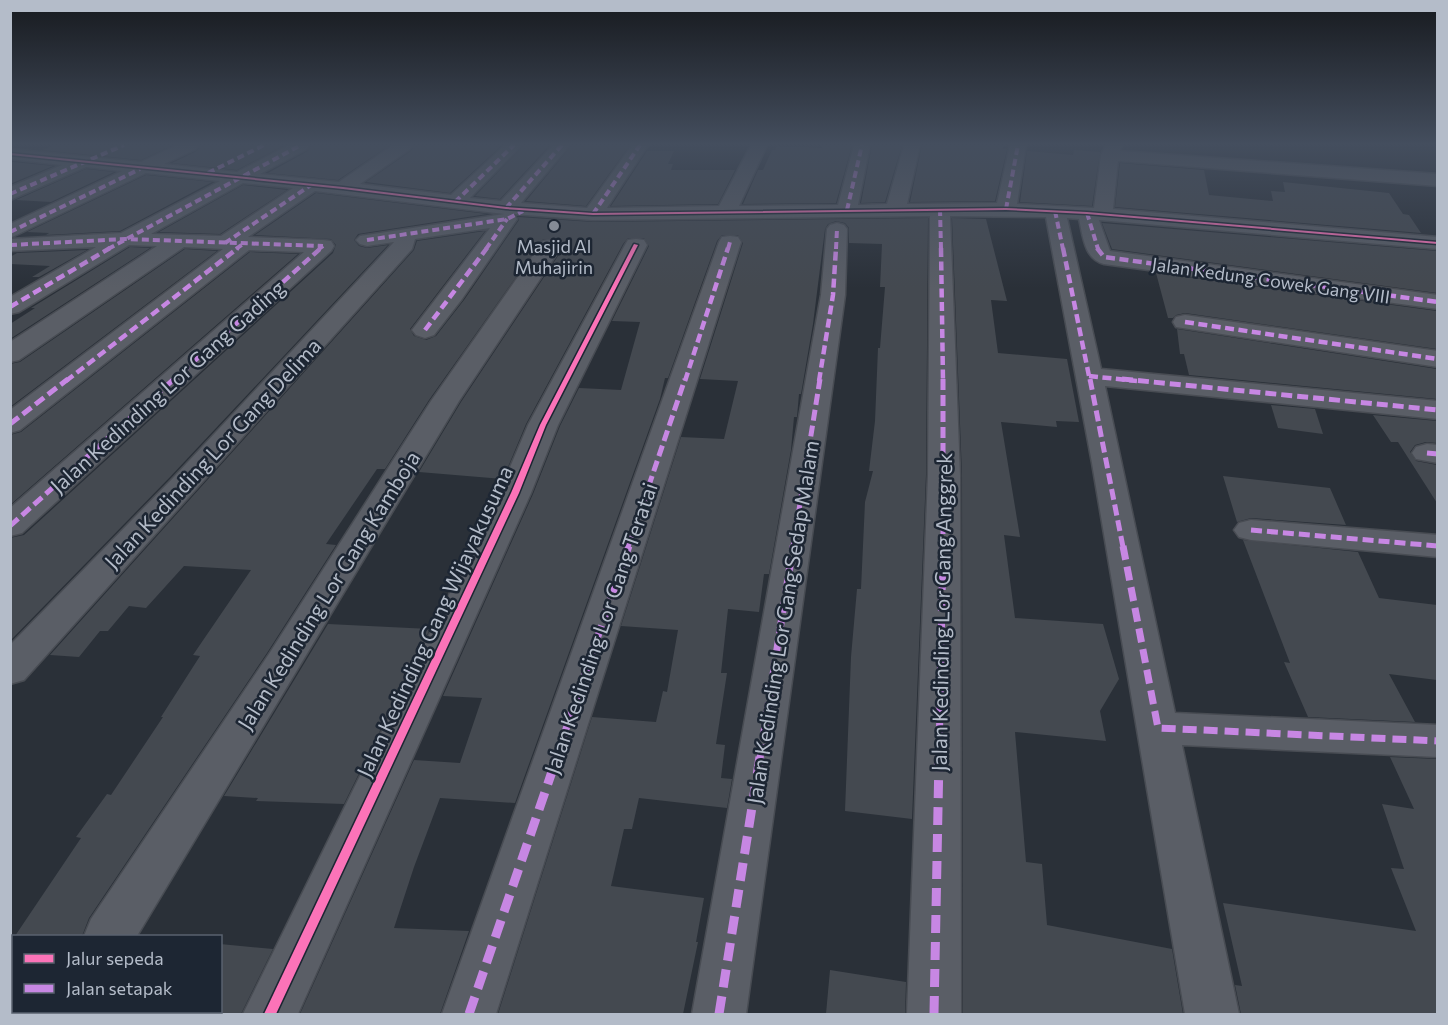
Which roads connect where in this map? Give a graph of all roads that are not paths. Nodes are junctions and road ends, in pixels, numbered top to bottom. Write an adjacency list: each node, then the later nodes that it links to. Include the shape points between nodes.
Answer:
1 (90, 193): 23 (street)
2 (214, 193): 25 (street)
3 (301, 193): 28 (street)
4 (382, 193): 13 (street)
5 (464, 193): 13 (street)
6 (527, 193): 17 (street)
7 (607, 193): 19 (street)
8 (742, 193): 22 (street, Jalan Kedinding Lor Gang Teratai)
9 (849, 193): 21 (street, Jalan Kedinding Lor Gang Sedap Malam)
10 (900, 193): 15 (street)
11 (1009, 193): 14 (street)
12 (1101, 193): 20 (street)
13 (455, 202): 17 (street)
14 (1006, 208): 16 (street); 18 (street)
15 (896, 209): 16 (street); 21 (street)
16 (940, 209): 52 (street, Jalan Kedinding Lor Gang Anggrek, via 944,475)
17 (513, 212): 19 (street); 24 (street); 36 (street)
18 (1055, 213): 20 (street); 39 (street)
19 (593, 214): 22 (street)
20 (1095, 214): 29 (street); 33 (street, Jalan Kedung Cowek Gang VIII, via 1099,254 1104,257)
21 (842, 220): 22 (street); 51 (street, Jalan Kedinding Lor Gang Sedap Malam, via 834,295)
22 (729, 227): 50 (street, Jalan Kedinding Lor Gang Teratai, via 675,414)
23 (10, 232)
24 (401, 234): 26 (street); 45 (street, Jalan Kedinding Lor Gang Delima, via 404,244)
25 (125, 240): 27 (street); 32 (street); 34 (street)
26 (367, 240)
27 (178, 242): 28 (street); 37 (street)
28 (235, 243): 41 (street); 42 (street, Jalan Kedinding Lor Gang Gading, via 323,246)
29 (1437, 243)
30 (636, 245): 49 (street, Jalan Kedinding Gang Wijayakusuma, via 543,425 515,493)
31 (551, 246): 48 (street, Jalan Kedinding Lor Gang Kamboja, via 445,401)
32 (16, 248)
33 (1437, 302)
34 (10, 307)
35 (1185, 322): 38 (street)
36 (424, 330)
37 (10, 354)
38 (1437, 359)
39 (1089, 376): 40 (street); 46 (street)
40 (1437, 410)
41 (10, 424)
42 (10, 526)
43 (1251, 530): 44 (street)
44 (1437, 546)
45 (10, 669)
46 (1158, 728): 47 (street); 53 (street)
47 (1437, 741)
48 (110, 935)
49 (270, 1014)
50 (469, 1014)
51 (719, 1014)
52 (934, 1014)
53 (1212, 1014)

